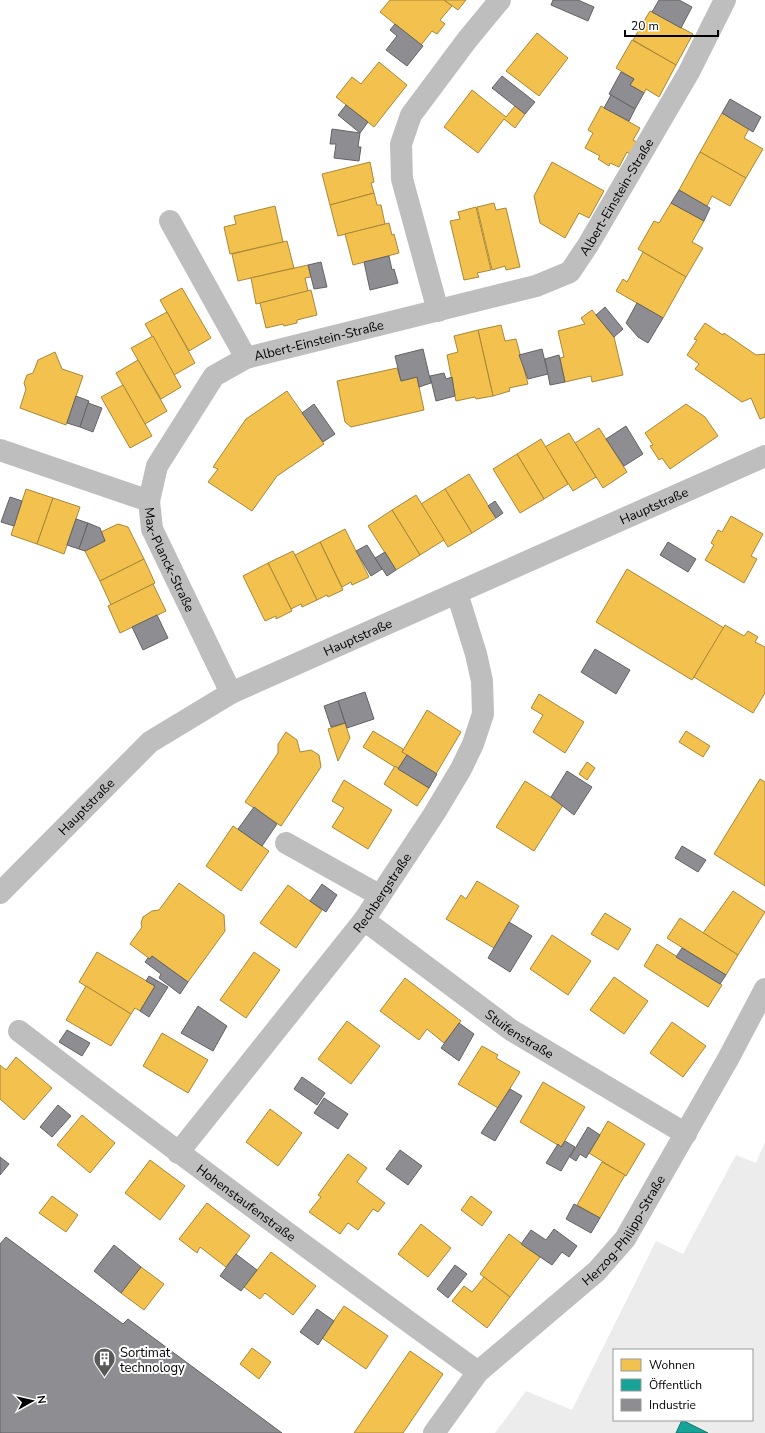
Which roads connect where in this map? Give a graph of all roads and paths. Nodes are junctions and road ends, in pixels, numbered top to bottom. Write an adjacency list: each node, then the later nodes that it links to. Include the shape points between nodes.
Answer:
1 (500, 0): 4 (street, via 411,115 400,144 402,179)
2 (725, 0): 4 (street, Albert-Einstein-Straße, via 689,72 570,272 536,286)
3 (170, 221): 5 (street, Albert-Einstein-Straße)
4 (438, 311): 5 (street, Albert-Einstein-Straße)
5 (246, 358): 8 (street, Albert-Einstein-Straße, via 214,376 157,466)
6 (0, 450): 8 (street, Max-Planck-Straße)
7 (765, 456): 9 (street, Hauptstraße)
8 (149, 501): 10 (street, Max-Planck-Straße, via 152,529)
9 (457, 593): 10 (street, Hauptstraße); 13 (street, Rechbergstraße, via 482,681 483,714 461,769)
10 (231, 693): 12 (street, Hauptstraße, via 150,742)
11 (286, 843): 13 (street)
12 (0, 893)
13 (379, 895): 14 (street, Rechbergstraße)
14 (364, 920): 17 (street, Stuifenstraße, via 512,1030); 18 (street, Rechbergstraße)
15 (764, 994): 17 (street, Herzog-Philipp-Straße)
16 (18, 1031): 18 (street, Hohenstaufenstraße)
17 (686, 1134): 19 (street, Herzog-Philipp-Straße, via 625,1239 597,1271)
18 (178, 1153): 19 (street, Hohenstaufenstraße)
19 (478, 1372): 20 (street, Herzog-Philipp-Straße)
20 (434, 1433)

